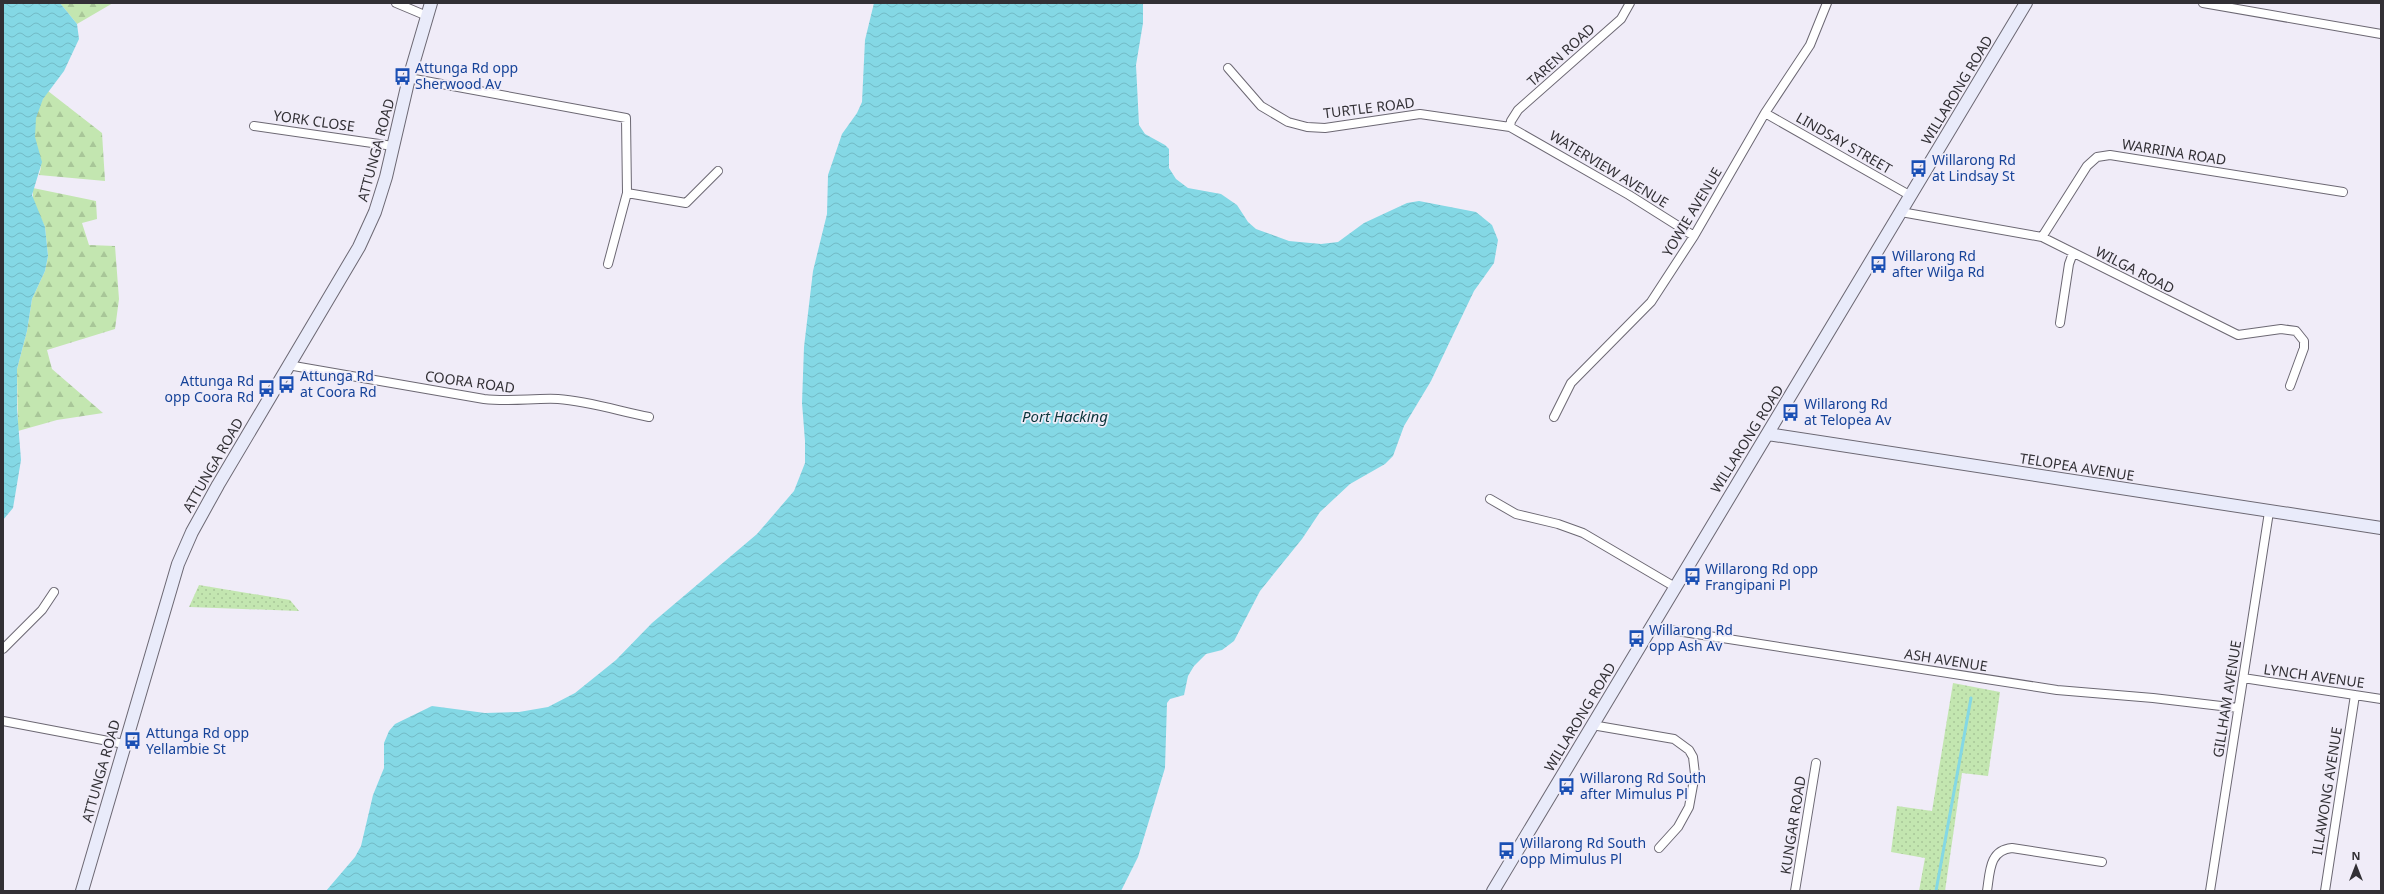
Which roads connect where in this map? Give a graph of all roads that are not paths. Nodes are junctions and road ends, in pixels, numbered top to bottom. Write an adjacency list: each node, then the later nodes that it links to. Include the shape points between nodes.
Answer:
1 (396, 3): 7 (street)
2 (432, 3): 7 (street, ATTUNGA ROAD)
3 (1630, 3): 13 (street, TAREN ROAD, via 1621,19 1518,110)
4 (1827, 3): 11 (street, YOWIE AVENUE, via 1810,45)
5 (2026, 3): 18 (street, WILLARONG ROAD)
6 (2203, 3): 8 (street)
7 (427, 16): 10 (street, ATTUNGA ROAD)
8 (2381, 34)
9 (1228, 68): 13 (street, TURTLE ROAD, via 1261,106 1288,122 1307,126 1325,128 1420,114)
10 (409, 78): 14 (street, ATTUNGA ROAD); 17 (street, via 626,118)
11 (1765, 113): 18 (street, LINDSAY STREET); 20 (street, YOWIE AVENUE)
12 (254, 126): 14 (street, YORK CLOSE)
13 (1510, 127): 20 (street, WATERVIEW AVENUE, via 1622,191)
14 (394, 146): 25 (street, ATTUNGA ROAD, via 381,195 359,247)
15 (718, 171): 17 (street, via 686,203)
16 (2343, 192): 21 (street, WARRINA ROAD, via 2110,155 2097,157 2086,166)
17 (627, 193): 23 (street)
18 (1910, 196): 19 (street, WILLARONG ROAD)
19 (1901, 212): 21 (street, WILGA ROAD); 29 (street, WILLARONG ROAD)
20 (1694, 236): 28 (street, YOWIE AVENUE, via 1645,311 1571,383)
21 (2042, 237): 22 (street, WILGA ROAD)
22 (2073, 253): 24 (street); 26 (street, WILGA ROAD, via 2231,333 2246,335 2281,329 2296,331 2304,341 2304,348)
23 (608, 264)
24 (2060, 324)
25 (288, 365): 27 (street, COORA ROAD, via 484,399 510,402 557,399 577,401); 43 (street, ATTUNGA ROAD, via 192,532 178,564)
26 (2290, 386)
27 (649, 417)
28 (1554, 418)
29 (1768, 434): 31 (street, TELOPEA AVENUE); 33 (street, WILLARONG ROAD)
30 (1490, 499): 33 (street, via 1516,514 1558,524 1582,533)
31 (2269, 512): 32 (street, TELOPEA AVENUE); 37 (street, GILLHAM AVENUE)
32 (2381, 528)
33 (1675, 587): 35 (street, WILLARONG ROAD)
34 (54, 592): 36 (street, via 42,610)
35 (1651, 627): 40 (street, ASH AVENUE, via 2057,690); 42 (street, WILLARONG ROAD)
36 (3, 649)
37 (2243, 678): 38 (street, LYNCH AVENUE); 40 (street, GILLHAM AVENUE)
38 (2355, 695): 39 (street, LYNCH AVENUE); 52 (street, ILLAWONG AVENUE)
39 (2381, 699)
40 (2238, 708): 51 (street, GILLHAM AVENUE)
41 (3, 721): 43 (street)
42 (1592, 725): 45 (street, via 1674,739 1689,750 1693,757 1695,774 1689,807 1678,826); 48 (street, WILLARONG ROAD)
43 (124, 744): 47 (street, ATTUNGA ROAD)
44 (1816, 763): 49 (street, KUNGAR ROAD)
45 (1659, 848)
46 (2102, 862): 50 (street, via 2004,848 1998,851 1992,864)
47 (82, 891)
48 (1493, 891)
49 (1795, 891)
50 (1987, 891)
51 (2210, 891)
52 (2325, 891)

